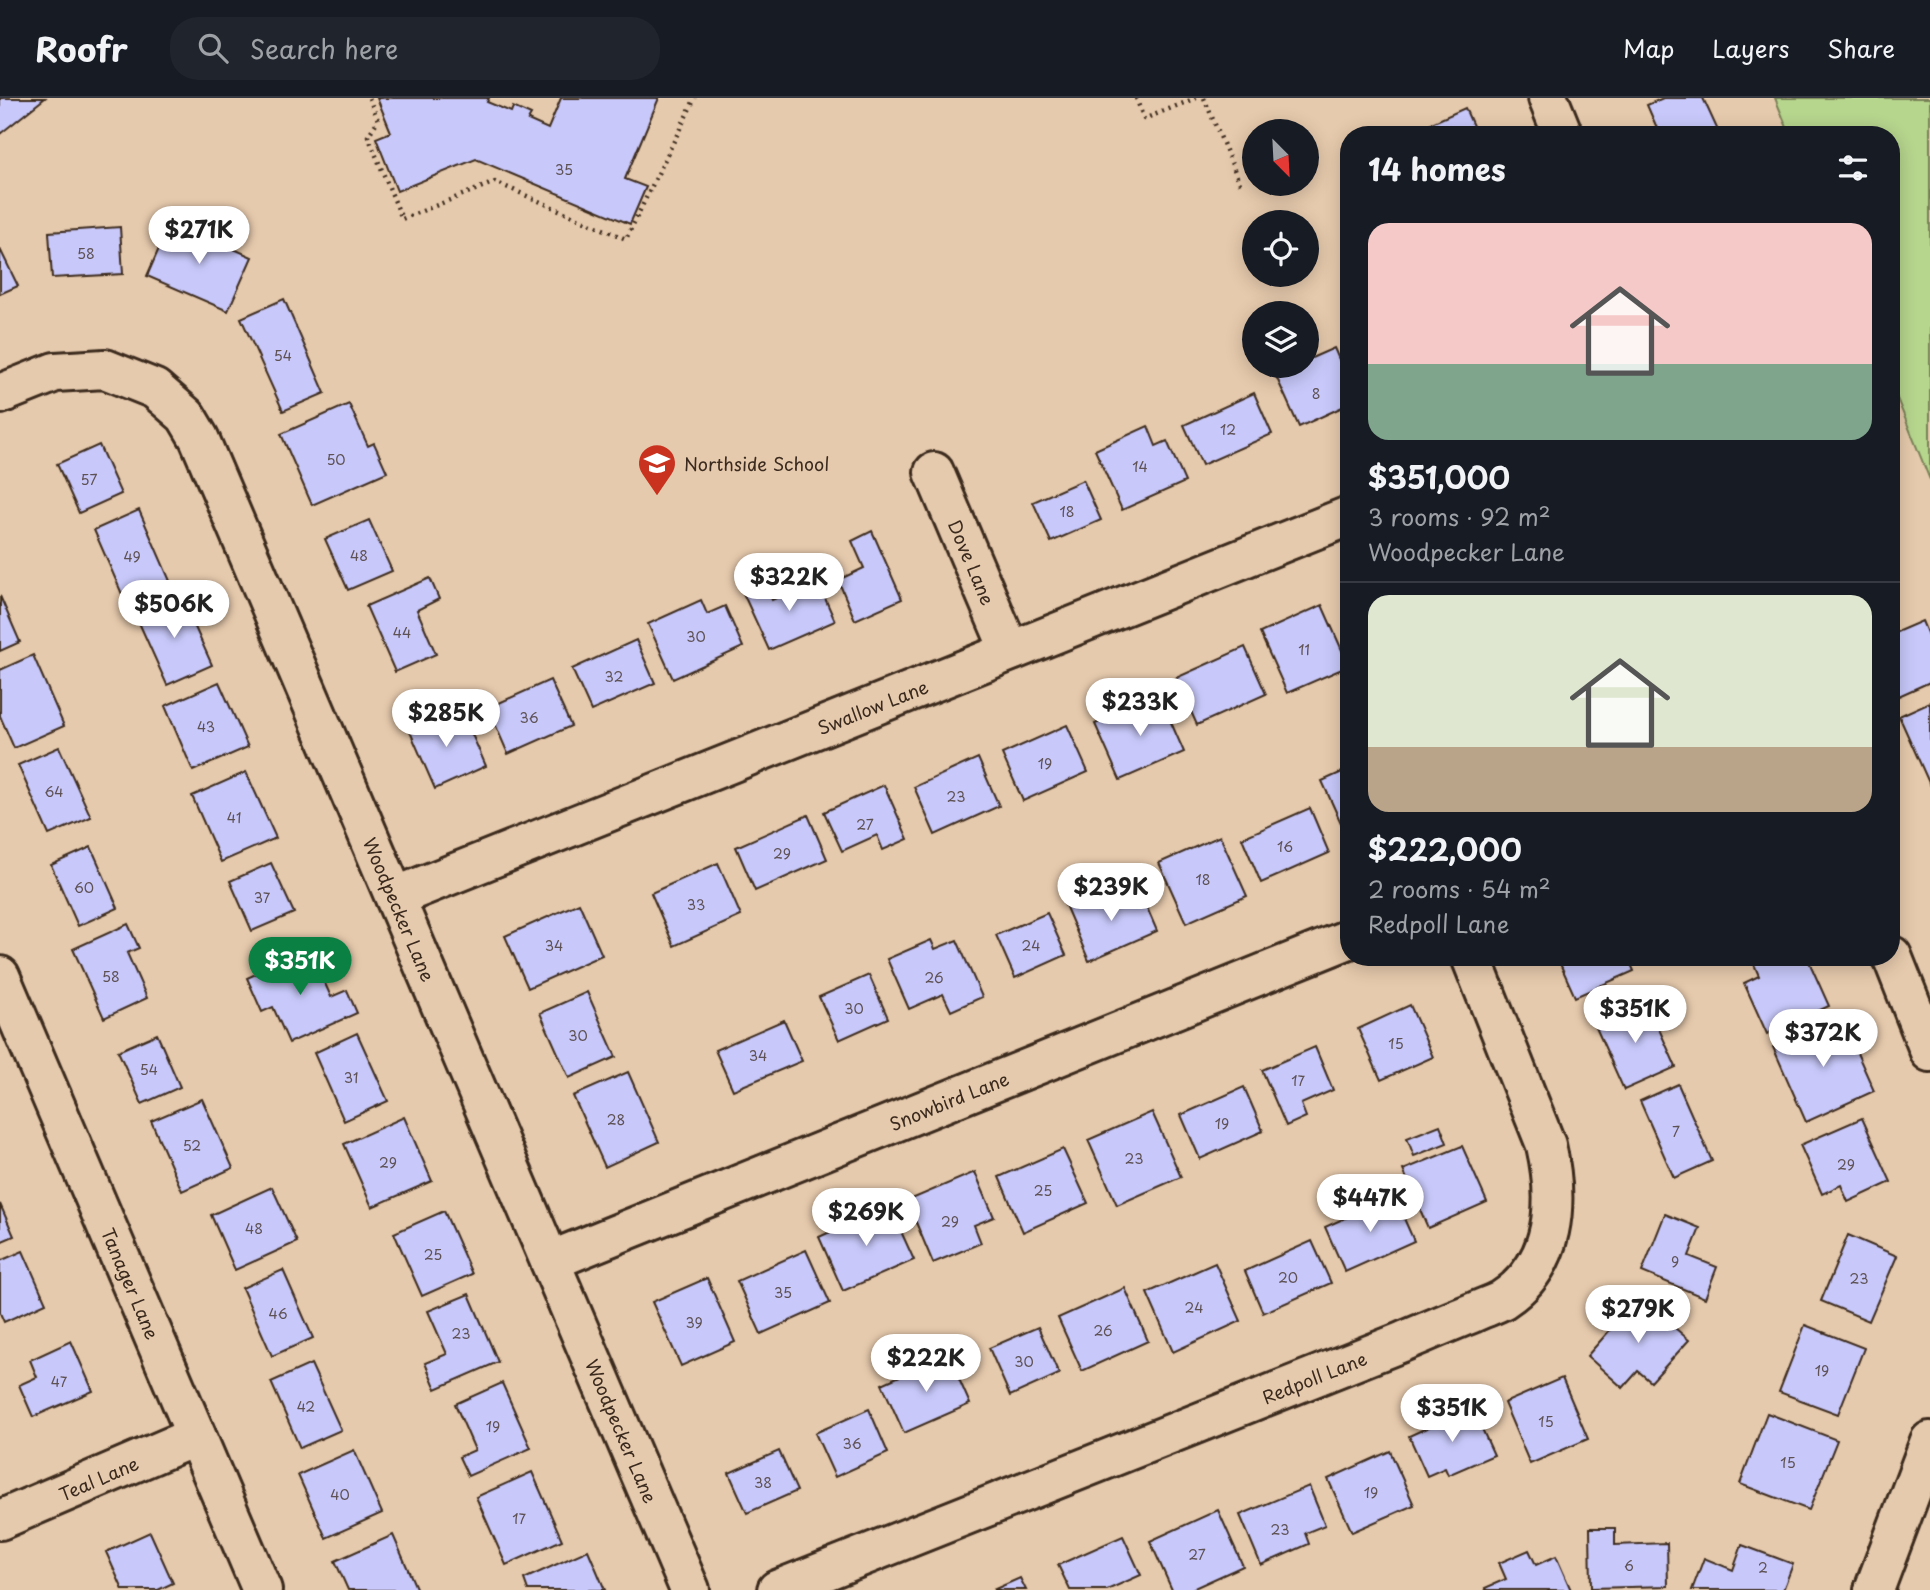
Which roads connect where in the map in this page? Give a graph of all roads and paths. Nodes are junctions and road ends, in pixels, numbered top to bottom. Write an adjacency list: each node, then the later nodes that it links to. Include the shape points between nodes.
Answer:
1 (369, 98): 2 (path, via 378,120 368,136 401,219 495,181 626,239)
2 (695, 98)
3 (1136, 98): 4 (path, via 1144,120)
4 (1196, 98)
5 (1204, 98): 8 (path)
6 (1548, 98): 7 (street)
7 (1559, 126)
8 (1241, 186)
9 (0, 394): 13 (street, Woodpecker Lane, via 55,372 105,369 155,389 186,416)
10 (934, 472): 12 (street, Dove Lane)
11 (1340, 520): 12 (street, Swallow Lane)
12 (1010, 651): 13 (street, Swallow Lane)
13 (395, 897): 19 (street, Woodpecker Lane)
14 (1340, 943): 19 (street, Snowbird Lane)
15 (1475, 966): 25 (street, Redpoll Lane, via 1552,1170 1551,1231 1527,1280 1501,1301 1402,1342)
16 (1896, 966): 18 (street)
17 (0, 976): 20 (street, Tanager Lane)
18 (1930, 1052)
19 (550, 1261): 24 (street, Woodpecker Lane)
20 (196, 1436): 22 (street, Teal Lane); 23 (street, Tanager Lane)
21 (1930, 1441): 26 (street)
22 (0, 1520)
23 (262, 1590)
24 (690, 1590)
25 (777, 1590)
26 (1874, 1590)

